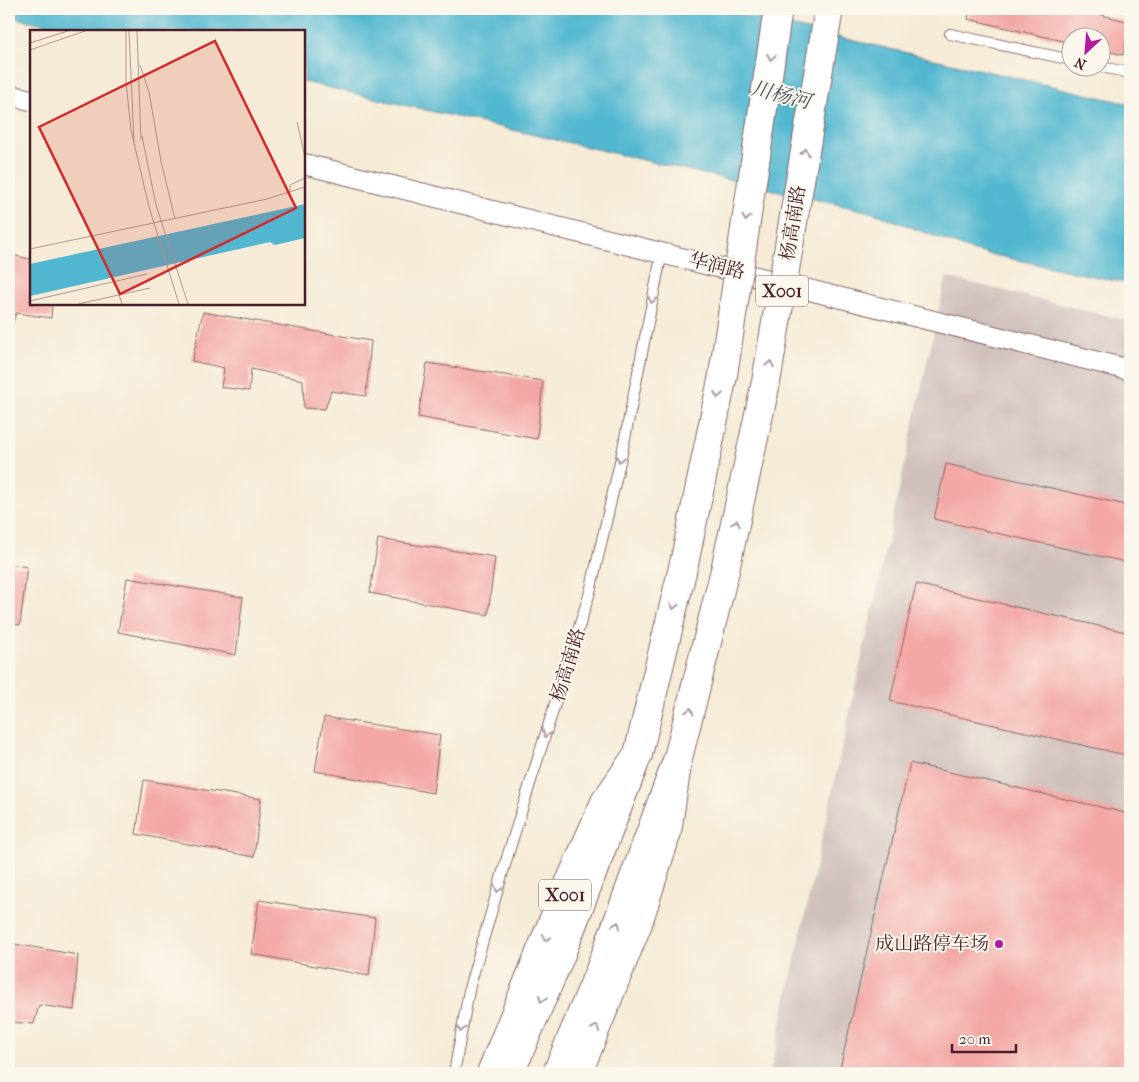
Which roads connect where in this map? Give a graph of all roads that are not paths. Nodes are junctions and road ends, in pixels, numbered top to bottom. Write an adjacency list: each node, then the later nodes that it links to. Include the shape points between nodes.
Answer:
1 (778, 9): 12 (main road, X001, one-way to 12, bridge, via 723,375 685,559)
2 (829, 9): 13 (main road, 杨高南路 / X001, one-way to 2, bridge, via 725,570 766,382)
3 (950, 34): 4 (lane)
4 (1062, 58)
5 (1112, 69): 6 (lane)
6 (1130, 73)
7 (9, 95): 8 (street)
8 (30, 100)
9 (305, 164): 10 (street, 华润路)
10 (662, 252): 11 (street, 华润路); 14 (lane, 杨高南路, one-way to 14, via 622,454 590,592 470,985)
11 (1130, 370)
12 (638, 754): 15 (main road, X001, one-way to 15, via 605,802); 16 (main road, X001, one-way to 16, via 561,954)
13 (678, 758): 17 (main road, 杨高南路 / X001, one-way to 13, via 600,970); 18 (main road, 杨高南路 / X001, one-way to 13, via 638,924 653,878 667,832)
14 (454, 1073)
15 (491, 1073)
16 (510, 1073)
17 (557, 1073)
18 (578, 1073)

